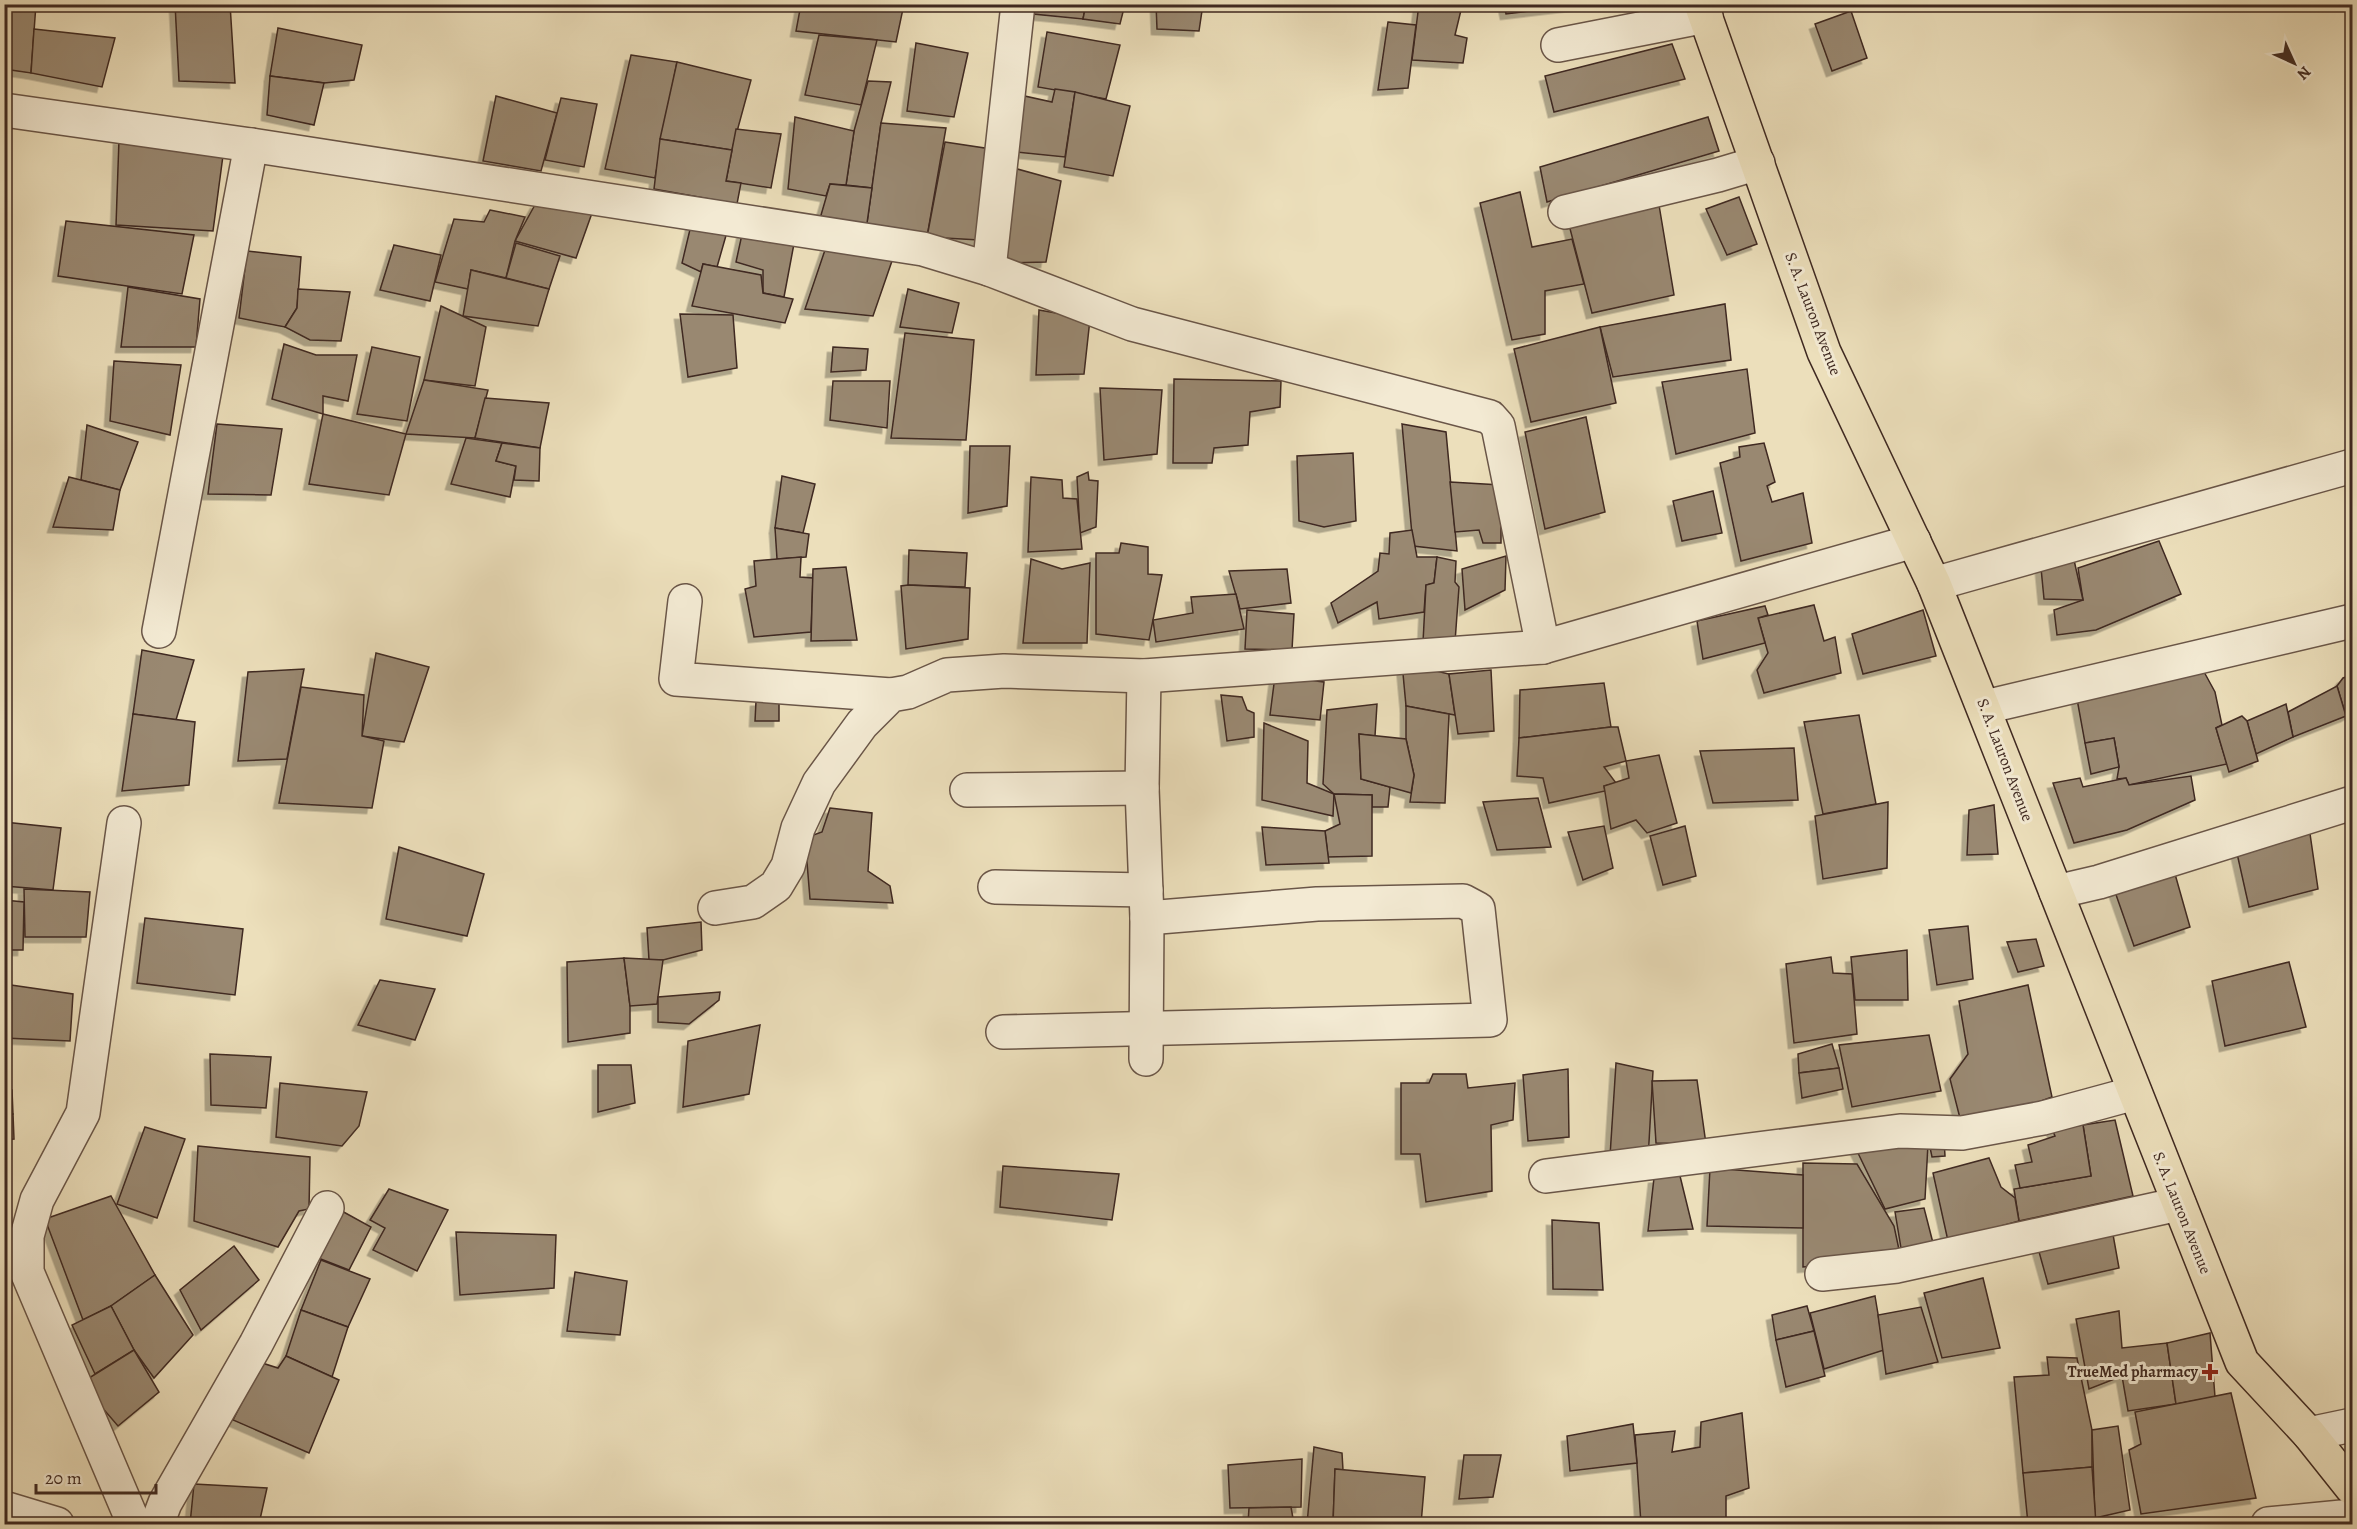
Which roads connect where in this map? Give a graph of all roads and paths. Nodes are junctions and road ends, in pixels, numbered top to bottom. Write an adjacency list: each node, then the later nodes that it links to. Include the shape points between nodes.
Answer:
1 (1018, 4): 8 (street)
2 (1704, 10): 3 (street); 6 (highway, S. A. Lauron Avenue)
3 (1558, 45)
4 (4, 110): 5 (street)
5 (252, 145): 8 (street, via 923,249); 14 (street)
6 (1758, 163): 7 (street); 10 (highway, S. A. Lauron Avenue, via 1824,352)
7 (1565, 212)
8 (989, 268): 15 (street, via 1132,324 1490,417 1498,426)
9 (2352, 466): 11 (street)
10 (1914, 541): 11 (highway, S. A. Lauron Avenue); 15 (street)
11 (1934, 584): 18 (highway, S. A. Lauron Avenue)
12 (685, 601): 17 (street, via 676,680)
13 (2352, 621): 18 (street)
14 (159, 631)
15 (1543, 646): 16 (street)
16 (1144, 676): 17 (street, via 1004,671 947,675); 19 (street)
17 (891, 695): 26 (street, via 862,724 819,783 782,879 753,902)
18 (1984, 707): 24 (highway, S. A. Lauron Avenue)
19 (1142, 788): 20 (street); 25 (street)
20 (967, 790)
21 (2352, 803): 24 (street)
22 (124, 823): 41 (street, via 83,1113 37,1200 27,1236 27,1272)
23 (995, 887): 25 (street)
24 (2056, 892): 30 (highway, S. A. Lauron Avenue)
25 (1146, 904): 27 (street); 27 (street, via 1462,901 1478,909 1490,1020)
26 (715, 908)
27 (1148, 1027): 28 (street); 29 (street)
28 (1003, 1032)
29 (1146, 1059)
30 (2135, 1093): 31 (street, via 2043,1118 1962,1133 1899,1131); 32 (highway, S. A. Lauron Avenue)
31 (1546, 1176)
32 (2179, 1204): 34 (street, via 1897,1266); 36 (highway, S. A. Lauron Avenue, via 2242,1362)
33 (327, 1208): 42 (street)
34 (1822, 1274)
35 (2352, 1425): 36 (street)
36 (2309, 1434): 37 (highway, S. A. Lauron Avenue)
37 (2352, 1488)
38 (4, 1508): 40 (street)
39 (2352, 1516): 43 (street)
40 (57, 1524)
41 (134, 1524)
42 (157, 1524)
43 (2268, 1524)

